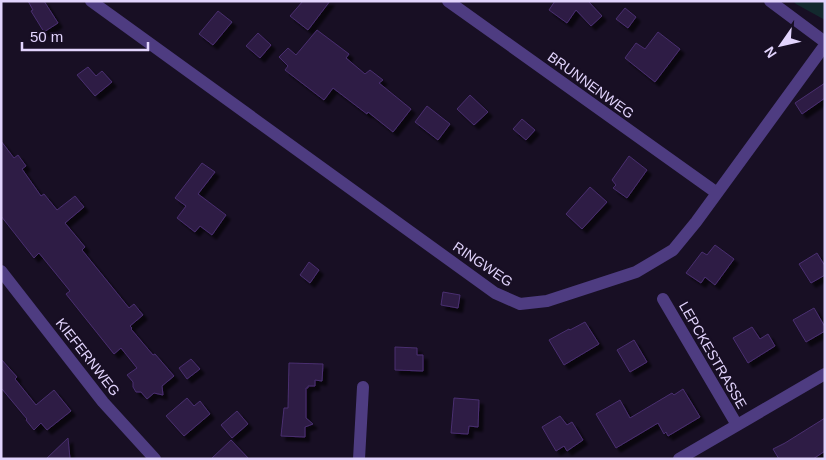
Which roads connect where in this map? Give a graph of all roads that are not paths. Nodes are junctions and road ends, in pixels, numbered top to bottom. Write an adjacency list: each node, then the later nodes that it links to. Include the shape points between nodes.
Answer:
1 (91, 1): 5 (street, RINGWEG, via 495,293 520,304 547,301 636,272 673,250)
2 (448, 1): 5 (street, BRUNNENWEG)
3 (770, 1): 4 (street, RINGWEG)
4 (825, 44): 5 (street, RINGWEG)
5 (717, 193)
6 (1, 271): 11 (street, KIEFERNWEG, via 103,402)
7 (663, 300): 10 (street, LEPCKESTRASSE)
8 (825, 374): 10 (street, LEPCKESTRASSE)
9 (362, 387): 12 (street)
10 (737, 425): 13 (street, LEPCKESTRASSE)
11 (155, 459)
12 (359, 459)
13 (679, 459)

